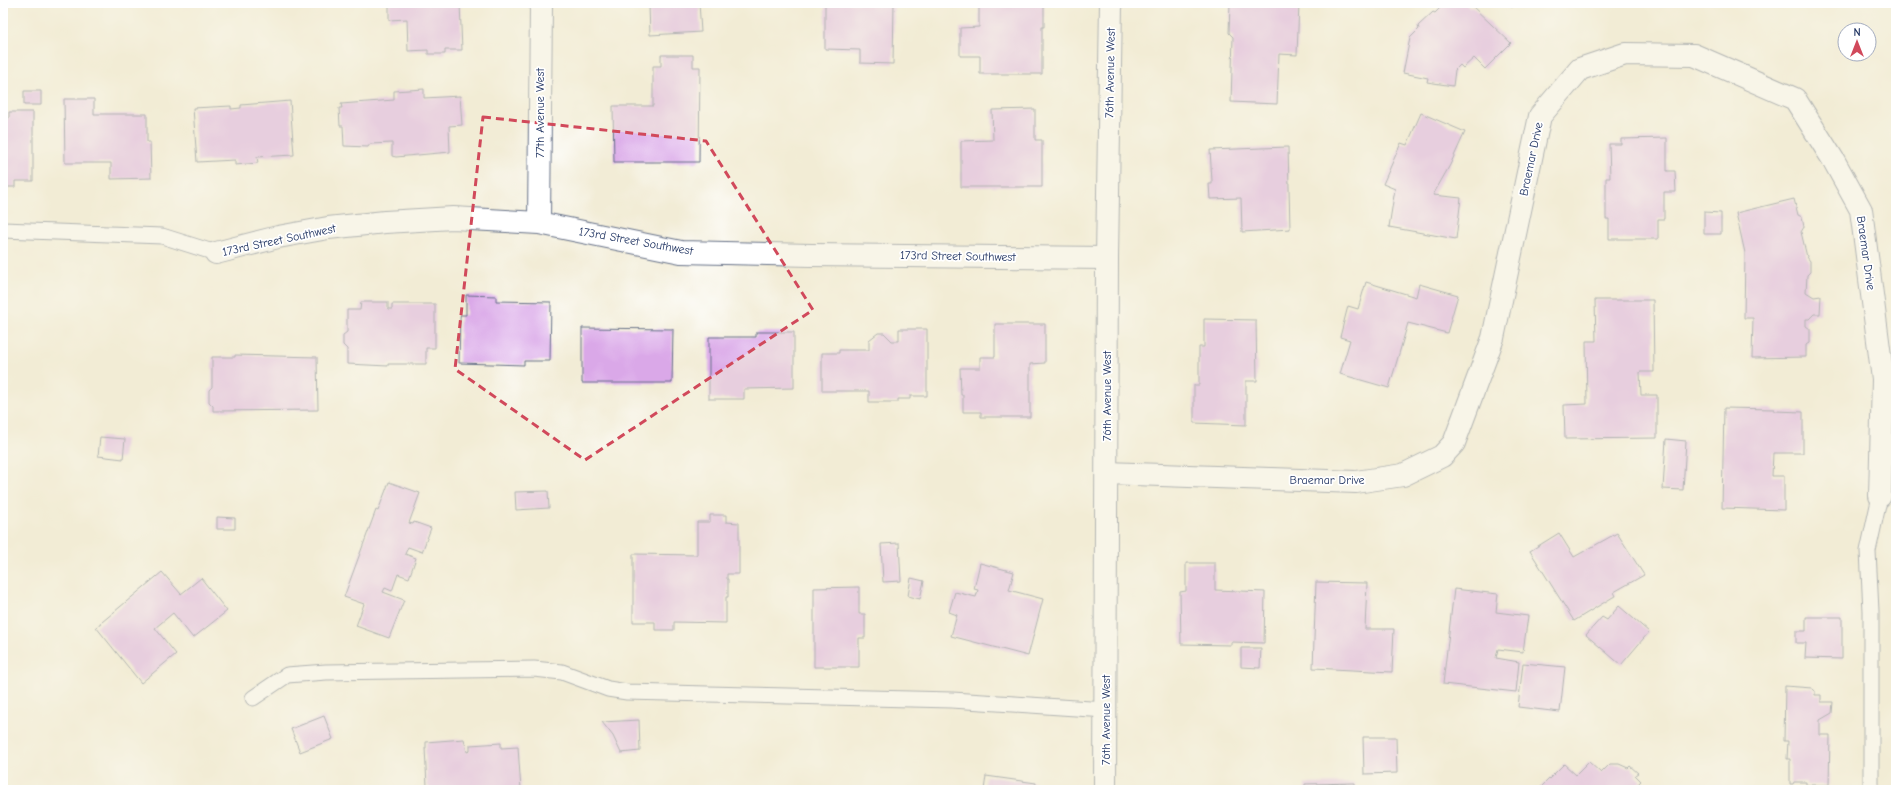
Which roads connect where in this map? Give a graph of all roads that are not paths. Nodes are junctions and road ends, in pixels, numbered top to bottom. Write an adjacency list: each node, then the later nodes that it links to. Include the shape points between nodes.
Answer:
1 (541, 3): 3 (street, 77th Avenue West)
2 (1112, 3): 6 (street, 76th Avenue West)
3 (539, 223): 5 (street, 173rd Street Southwest, via 453,218 385,222 321,229); 6 (street, 173rd Street Southwest, via 681,252)
4 (3, 230): 5 (lane, via 162,236)
5 (216, 253)
6 (1107, 258): 7 (street, 76th Avenue West)
7 (1107, 473): 8 (street, Braemar Drive, via 1356,482 1403,475 1442,456 1454,443 1494,338 1540,116 1580,69 1625,54 1694,55 1795,99 1861,210 1883,379); 10 (street, 76th Avenue West)
8 (1880, 496): 12 (lane, via 1868,551 1871,611)
9 (253, 698): 10 (lane, via 286,675 326,672 534,669 562,672 608,689 627,692 952,700)
10 (1106, 710): 11 (street, 76th Avenue West)
11 (1105, 790)
12 (1871, 790)

